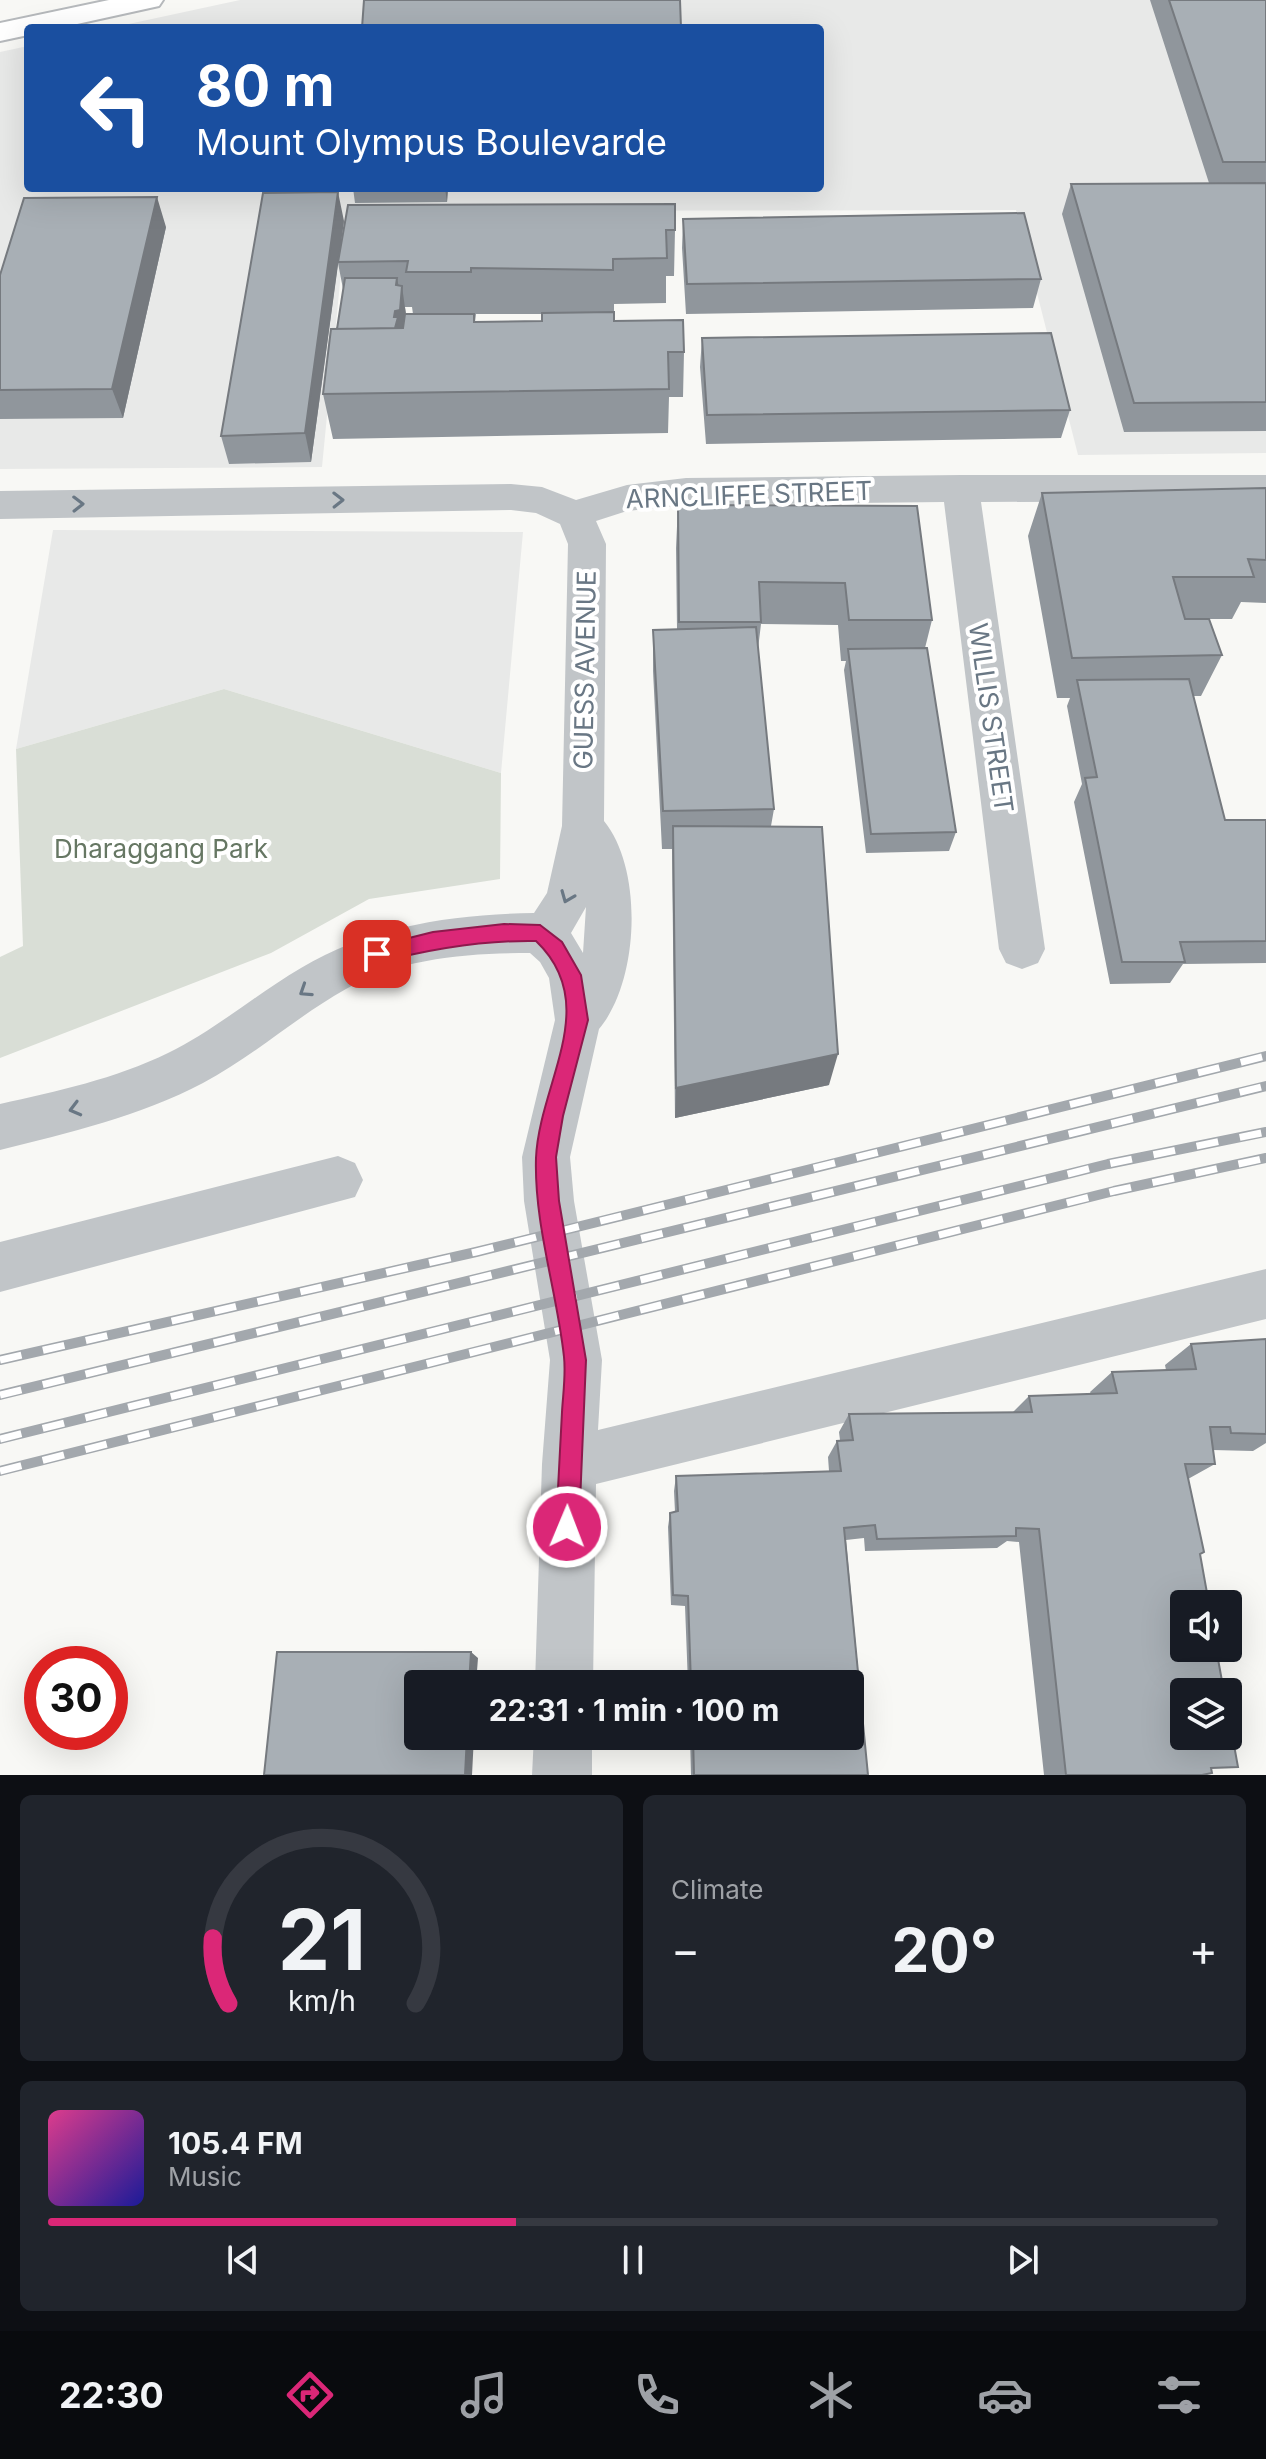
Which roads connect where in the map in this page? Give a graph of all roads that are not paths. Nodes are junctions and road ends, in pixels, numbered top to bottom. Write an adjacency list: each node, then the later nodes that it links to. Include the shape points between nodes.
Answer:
1 (41, 0): 3 (highway)
2 (149, 0): 4 (highway)
3 (0, 8)
4 (37, 24)
5 (24, 27): 6 (highway)
6 (0, 32)
7 (961, 488): 8 (street, ARNCLIFFE STREET); 10 (street, ARNCLIFFE STREET, via 657,495 606,501); 13 (street, WILLIS STREET)
8 (1266, 488)
9 (0, 505): 10 (street, one-way to 10, via 511,497 542,500)
10 (575, 515): 11 (street, GUESS AVENUE, via 587,544)
11 (583, 826): 12 (street, GUESS AVENUE, one-way to 12, via 568,899); 14 (street, via 597,845 607,874 608,918 593,1001)
12 (540, 933): 14 (street, via 571,975); 15 (street, one-way to 15, via 433,940 359,961 183,1068 105,1100)
13 (1022, 949)
14 (578, 1020): 19 (street, via 546,1157 576,1360)
15 (0, 1127)
16 (338, 1180): 17 (street)
17 (0, 1267)
18 (1266, 1294): 19 (street)
19 (569, 1464): 20 (street)
20 (564, 1670)
21 (563, 1750): 22 (street)
22 (562, 1775)

